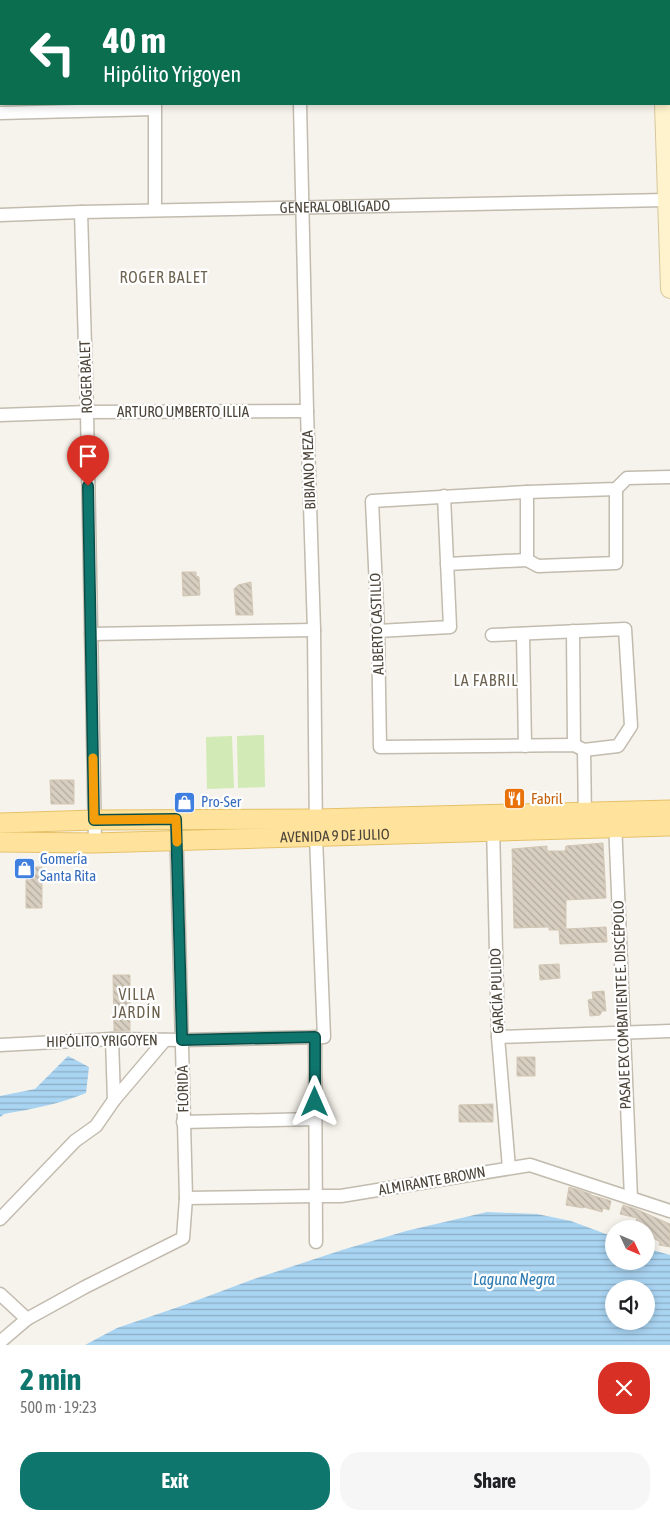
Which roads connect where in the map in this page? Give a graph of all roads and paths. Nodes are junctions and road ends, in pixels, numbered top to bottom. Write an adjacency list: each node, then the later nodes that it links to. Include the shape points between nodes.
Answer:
1 (300, 105): 6 (street, BIBIANO MEZA)
2 (664, 105): 5 (street)
3 (154, 106): 4 (street); 7 (street)
4 (0, 113)
5 (668, 200): 6 (street, GENERAL OBLIGADO); 10 (street)
6 (301, 208): 7 (street, GENERAL OBLIGADO); 11 (street, BIBIANO MEZA)
7 (155, 210): 8 (street, GENERAL OBLIGADO)
8 (81, 212): 9 (street, GENERAL OBLIGADO); 12 (street, ROGER BALET)
9 (0, 215)
10 (670, 290)
11 (307, 411): 12 (street, ARTURO UMBERTO ILLIA); 20 (street, BIBIANO MEZA)
12 (87, 412): 13 (street, ARTURO UMBERTO ILLIA); 23 (street, ROGER BALET)
13 (0, 415)
14 (670, 477): 15 (street, via 627,478)
15 (616, 489): 16 (street); 18 (street, via 616,563 538,566)
16 (527, 492): 17 (street); 18 (street)
17 (444, 496): 19 (street); 21 (street, ALBERTO CASTILLO, via 372,501)
18 (527, 560): 19 (street)
19 (447, 564): 21 (street, via 450,627)
20 (314, 630): 23 (street); 36 (street, BIBIANO MEZA)
21 (378, 631): 26 (street, ALBERTO CASTILLO, via 380,747)
22 (573, 631): 25 (street); 27 (street); 27 (street, via 624,629 631,726 618,746)
23 (90, 634): 30 (street, ROGER BALET)
24 (492, 634): 25 (street)
25 (523, 634): 26 (street)
26 (525, 746): 27 (street)
27 (579, 748): 32 (street)
28 (670, 810): 31 (main road, AVENIDA 9 DE JULIO)
29 (176, 819): 30 (main road, AVENIDA 9 DE JULIO); 36 (main road, AVENIDA 9 DE JULIO); 37 (street, FLORIDA)
30 (94, 820): 33 (main road, AVENIDA 9 DE JULIO); 39 (street, ROGER BALET)
31 (615, 820): 32 (main road, AVENIDA 9 DE JULIO); 35 (main road, AVENIDA 9 DE JULIO); 41 (street, PASAJE EX COMBATIENTE E. DISCÉPOLO)
32 (585, 821): 34 (main road, AVENIDA 9 DE JULIO)
33 (0, 822)
34 (493, 823): 36 (main road, AVENIDA 9 DE JULIO); 43 (street, GARCÍA PULIDO)
35 (670, 826)
36 (316, 828): 37 (main road, AVENIDA 9 DE JULIO); 42 (street, BIBIANO MEZA)
37 (177, 841): 39 (main road, AVENIDA 9 DE JULIO); 46 (street, FLORIDA)
38 (0, 842): 39 (main road, AVENIDA 9 DE JULIO)
39 (95, 843)
40 (670, 1031): 41 (street)
41 (623, 1033): 43 (street); 54 (street, PASAJE EX COMBATIENTE E. DISCÉPOLO)
42 (320, 1037): 46 (street, HIPÓLITO YRIGOYEN); 49 (street, BIBIANO MEZA)
43 (498, 1038): 51 (street, GARCÍA PULIDO)
44 (112, 1039): 45 (street, HIPÓLITO YRIGOYEN); 47 (street, HIPÓLITO YRIGOYEN); 48 (street)
45 (165, 1040): 46 (street, HIPÓLITO YRIGOYEN); 48 (street)
46 (182, 1040): 50 (street, FLORIDA)
47 (0, 1045)
48 (114, 1100): 56 (street, via 96,1126 75,1141)
49 (315, 1119): 50 (street); 52 (street, BIBIANO MEZA)
50 (183, 1122): 53 (street, FLORIDA)
51 (509, 1168): 52 (street, ALMIRANTE BROWN, via 341,1196); 54 (street, ALMIRANTE BROWN, via 530,1165)
52 (316, 1196): 53 (street, ALMIRANTE BROWN); 57 (street, BIBIANO MEZA)
53 (186, 1198): 59 (street, FLORIDA, via 183,1238)
54 (631, 1198): 55 (street, ALMIRANTE BROWN)
55 (670, 1211)
56 (0, 1219)
57 (316, 1242)
58 (0, 1294): 59 (street)
59 (27, 1319): 60 (street)
60 (0, 1342)

